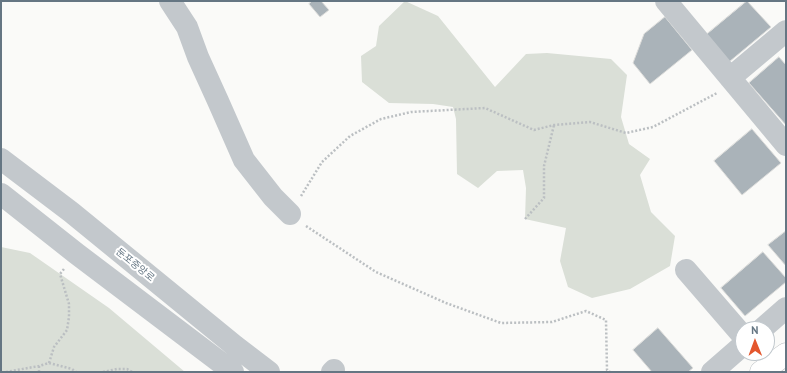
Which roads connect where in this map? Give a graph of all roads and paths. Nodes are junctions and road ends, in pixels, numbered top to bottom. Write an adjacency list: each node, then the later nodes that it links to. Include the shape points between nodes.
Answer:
1 (170, 1): 9 (street, via 187,26 198,57 244,160)
2 (666, 1): 4 (street)
3 (786, 31): 4 (street)
4 (732, 81): 5 (path, via 653,127 626,133 590,122); 6 (street)
5 (554, 125): 9 (path, via 534,130 485,108 411,112 381,118 350,136 322,162); 10 (path, via 544,166 544,198)
6 (786, 144)
7 (1, 159): 26 (street, 둔포중앙로, via 71,212)
8 (1, 194): 25 (street)
9 (290, 214): 27 (path, via 376,272 446,303 501,323 552,322 586,311 606,320)
10 (525, 220)
11 (69, 264): 18 (path, via 60,274 69,304 67,330 54,347)
12 (686, 270): 15 (street)
13 (786, 308): 14 (street)
14 (771, 321)
15 (735, 327)
16 (735, 352): 28 (street)
17 (786, 354): 29 (highway)
18 (49, 363): 19 (path); 22 (path)
19 (39, 366): 20 (path); 21 (path)
20 (6, 372)
21 (39, 372)
22 (76, 372)
23 (103, 372): 24 (path, via 117,369)
24 (132, 372)
25 (233, 372)
26 (269, 372)
27 (610, 372)
28 (712, 372)
29 (761, 372)

